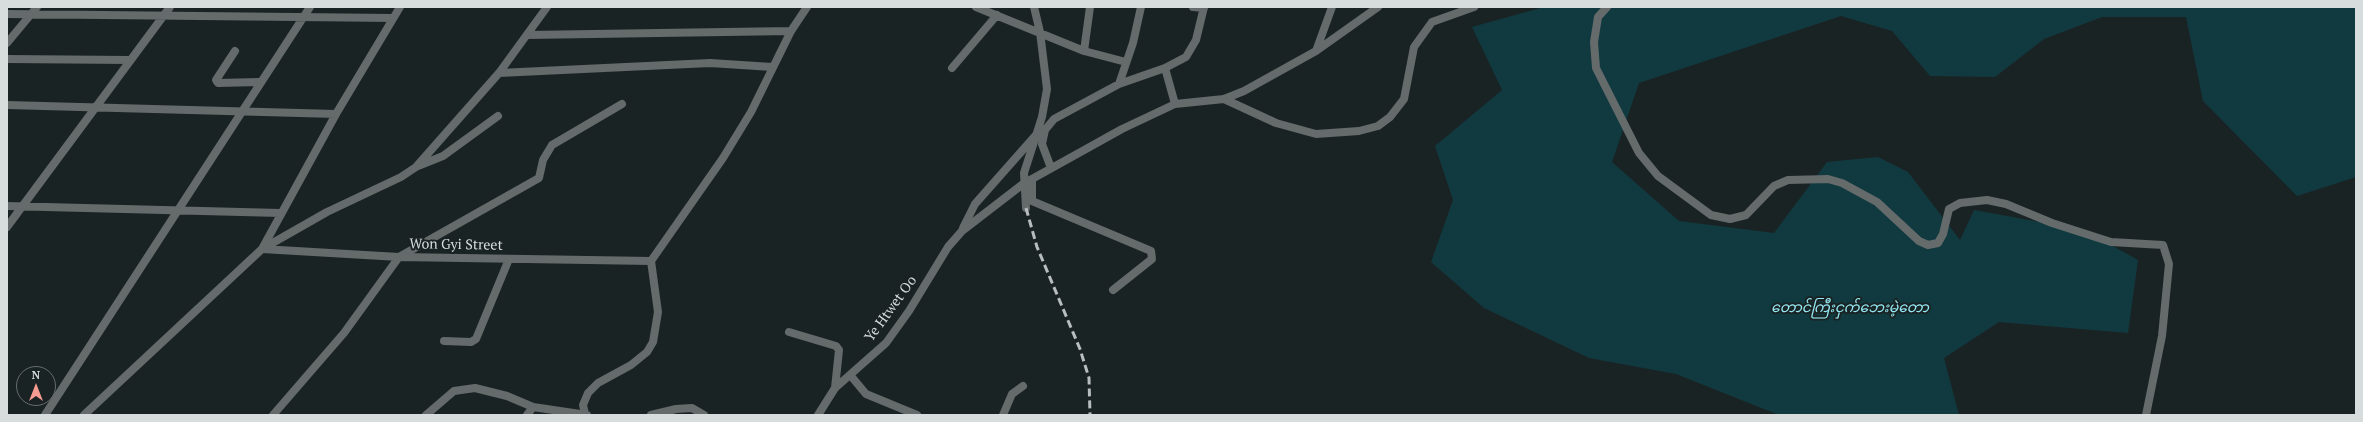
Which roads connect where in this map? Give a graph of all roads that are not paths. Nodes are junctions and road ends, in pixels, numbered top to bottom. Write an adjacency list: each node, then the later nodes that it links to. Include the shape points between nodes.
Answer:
1 (37, 7): 19 (street)
2 (170, 7): 20 (street)
3 (224, 7): 22 (street)
4 (310, 7): 23 (street)
5 (400, 7): 24 (street)
6 (547, 7): 27 (street)
7 (807, 7): 25 (street)
8 (976, 7): 21 (street)
9 (1034, 7): 26 (street)
10 (1090, 7): 30 (street)
11 (1141, 7): 34 (street)
12 (1192, 7): 17 (street)
13 (1332, 7): 31 (street)
14 (1378, 7): 31 (street)
15 (1474, 7): 41 (street, via 1432,22 1414,47 1404,99 1390,117 1378,126 1359,131 1316,134 1276,124)
16 (1608, 7): 84 (street, via 1598,17 1594,42 1596,68 1639,153 1658,176 1711,215 1730,219 1746,215 1774,186 1788,180 1828,179 1842,183 1877,202 1919,241 1928,245 1938,243 1944,234 1948,209 1960,203 1987,200 2006,204 2052,223 2111,242 2163,245 2169,264 2162,336)
17 (1204, 8): 37 (street, via 1196,40 1186,57)
18 (7, 14): 19 (street)
19 (31, 14): 20 (street); 28 (street)
20 (163, 14): 22 (street); 33 (street)
21 (997, 15): 26 (street); 36 (street)
22 (218, 16): 23 (street)
23 (302, 17): 24 (street); 39 (street)
24 (392, 18): 47 (street)
25 (791, 31): 27 (street); 35 (street)
26 (1040, 32): 30 (street); 50 (street, via 1048,89)
27 (527, 36): 38 (street)
28 (7, 43)
29 (235, 51): 39 (street, via 216,80 218,83)
30 (1084, 51): 34 (street)
31 (1316, 51): 41 (street, via 1244,91)
32 (7, 59): 33 (street)
33 (129, 60): 45 (street)
34 (1126, 62): 40 (street)
35 (772, 67): 38 (street, via 710,63); 65 (street, via 751,112 723,158)
36 (952, 68)
37 (1165, 68): 40 (street); 43 (street)
38 (499, 73): 51 (street)
39 (259, 82): 46 (street)
40 (1119, 84): 49 (street, via 1054,119)
41 (1224, 99): 43 (street)
42 (622, 104): 63 (street, via 552,145 543,160 539,178)
43 (1175, 104): 52 (street, via 1122,129)
44 (7, 105): 45 (street)
45 (95, 107): 46 (street); 56 (street)
46 (240, 111): 47 (street); 58 (street)
47 (336, 114): 59 (street)
48 (498, 116): 51 (street, via 443,156)
49 (1045, 130): 50 (street); 52 (street, via 1042,144)
50 (1036, 135): 54 (street, via 1026,162); 61 (street, via 974,204)
51 (416, 167): 62 (street, via 401,177 327,212)
52 (1051, 168): 53 (street)
53 (1032, 179): 54 (street); 66 (street, via 1032,201 1151,251 1152,259)
54 (1023, 184): 57 (street); 61 (street)
55 (7, 206): 56 (street)
56 (22, 206): 58 (street); 60 (street)
57 (1026, 208)
58 (179, 211): 59 (street); 74 (street)
59 (280, 213): 62 (street)
60 (7, 227)
61 (962, 231): 69 (street, Ye Htwet Oo, via 948,247 886,343)
62 (262, 249): 63 (street, Won Gyi Street); 75 (street)
63 (399, 257): 64 (street, Won Gyi Street); 76 (street, via 344,333)
64 (509, 259): 65 (street, Won Gyi Street); 68 (street, via 476,339 472,342)
65 (651, 261): 73 (street, via 658,312 652,342 642,358 598,383 588,393 583,405)
66 (1113, 290)
67 (789, 332): 71 (street, via 836,346 839,350)
68 (444, 341)
69 (851, 376): 71 (street, Ye Htwet Oo); 82 (street, via 866,394)
70 (1023, 386): 83 (street, via 1012,394)
71 (836, 388): 81 (street, Ye Htwet Oo)
72 (533, 407): 73 (street); 77 (street, via 507,396 475,388 454,391); 78 (street)
73 (586, 414)
74 (45, 415)
75 (84, 415)
76 (273, 415)
77 (426, 415)
78 (527, 415)
79 (651, 415): 80 (street, via 692,408)
80 (704, 415)
81 (818, 415)
82 (917, 415)
83 (1003, 415)
84 (2146, 415)

